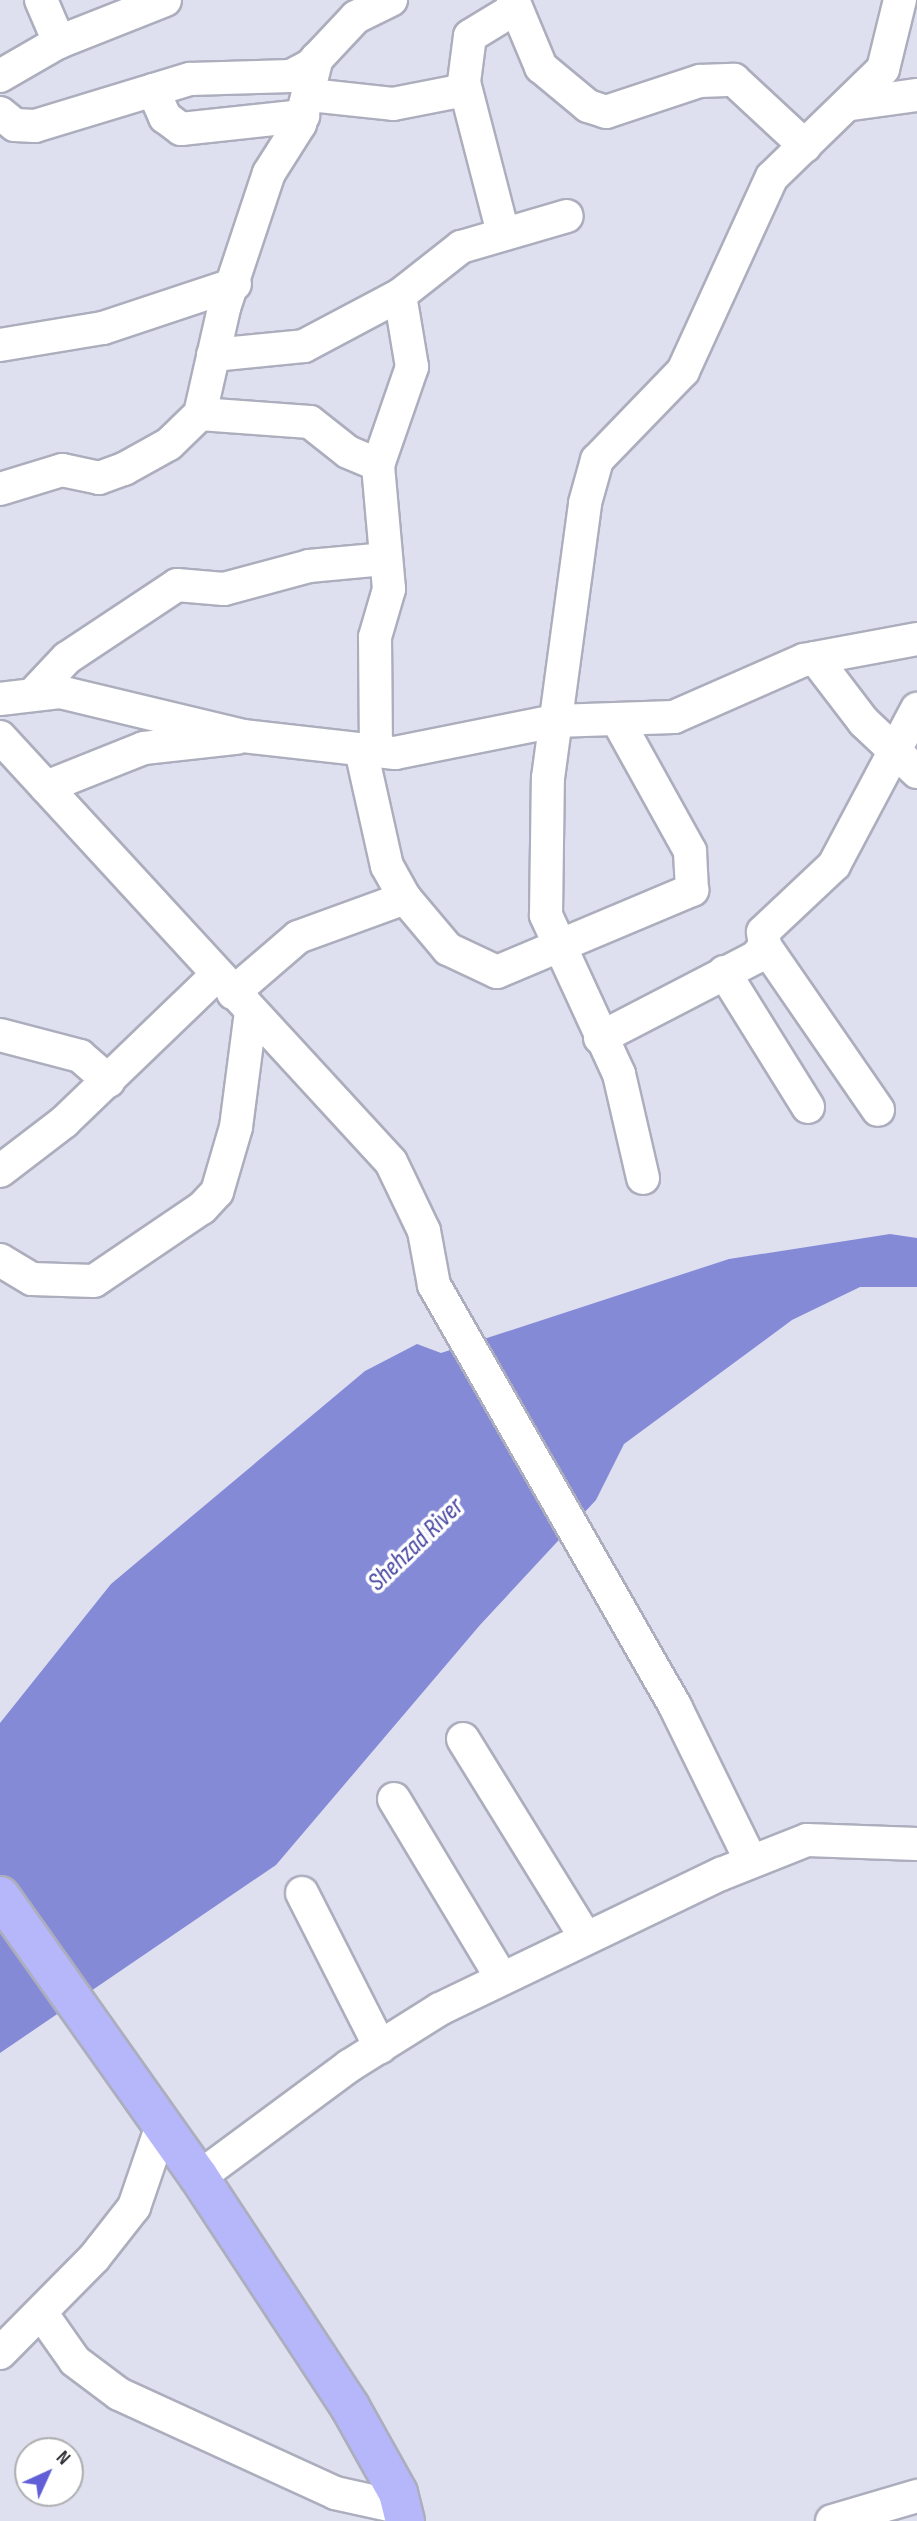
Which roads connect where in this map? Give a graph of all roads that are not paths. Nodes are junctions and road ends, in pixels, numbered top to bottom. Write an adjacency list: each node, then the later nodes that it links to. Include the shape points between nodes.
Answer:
1 (41, 0): 6 (street)
2 (165, 0): 6 (street)
3 (391, 0): 7 (street, via 356,17)
4 (900, 0): 12 (street, via 883,69)
5 (515, 4): 10 (street, via 470,36); 15 (street, via 541,67 588,106 606,112 700,81 734,80)
6 (60, 42): 8 (street)
7 (317, 58): 9 (street, via 291,76 222,74); 13 (street)
8 (0, 76)
9 (153, 90): 13 (street, via 164,117 181,129); 14 (street, via 35,126 15,125)
10 (465, 90): 13 (street, via 393,104); 17 (street)
11 (917, 95): 12 (street)
12 (852, 104): 15 (street)
13 (307, 105): 18 (street, via 269,173)
14 (0, 113)
15 (805, 146): 31 (street, via 759,198 683,370 597,460)
16 (567, 216): 17 (street)
17 (503, 233): 19 (street, via 461,247)
18 (235, 284): 20 (street, via 103,328); 21 (street)
19 (400, 295): 21 (street, via 304,346); 23 (street, via 412,367)
20 (0, 345)
21 (213, 355): 22 (street)
22 (200, 414): 23 (street, via 310,422 348,452); 24 (street, via 169,444 124,469 99,478 62,470)
23 (378, 465): 25 (street)
24 (0, 489)
25 (384, 559): 28 (street, via 309,566 224,589 177,585 67,658); 35 (street, via 387,612 375,637)
26 (917, 640): 27 (street)
27 (816, 658): 32 (street, via 674,718); 36 (street, via 864,722)
28 (34, 693): 29 (street); 33 (street, via 117,701)
29 (0, 699)
30 (917, 709): 36 (street)
31 (555, 721): 32 (street); 35 (street); 40 (street, via 545,902)
32 (618, 721): 40 (street, via 678,823 695,883 659,908)
33 (243, 736): 35 (street); 37 (street, via 144,748)
34 (0, 737): 37 (street)
35 (369, 750): 38 (street, via 387,866)
36 (907, 761): 39 (street, via 834,865 763,932)
37 (46, 787): 42 (street)
38 (405, 898): 40 (street, via 448,949 497,972); 42 (street, via 298,937)
39 (765, 946): 41 (street); 43 (street)
40 (560, 948): 45 (street)
41 (724, 972): 45 (street); 46 (street)
42 (234, 993): 47 (street); 52 (street, via 236,1127 217,1192 202,1208 93,1281 32,1279); 56 (street, via 391,1162 424,1231 434,1285 700,1751)
43 (824, 1032): 46 (street); 49 (street)
44 (0, 1035): 47 (street, via 80,1056)
45 (600, 1038): 51 (street, via 633,1114)
46 (781, 1061): 48 (street)
47 (109, 1082): 50 (street)
48 (808, 1107)
49 (878, 1110)
50 (0, 1171)
51 (643, 1178)
52 (0, 1260)
53 (463, 1739): 59 (street)
54 (394, 1799): 60 (street)
55 (917, 1844): 56 (street, via 807,1840)
56 (751, 1861): 59 (street)
57 (302, 1893): 61 (street)
58 (0, 1896): 62 (main road)
59 (586, 1938): 60 (street)
60 (501, 1977): 61 (street)
61 (380, 2047): 63 (street)
62 (161, 2128): 63 (main road); 64 (street, via 134,2207)
63 (200, 2177): 67 (main road, via 350,2407)
64 (42, 2314): 65 (street); 67 (street, via 75,2361 119,2394 335,2493)
65 (2, 2348)
66 (917, 2497): 68 (street)
67 (404, 2515)
68 (832, 2521)

